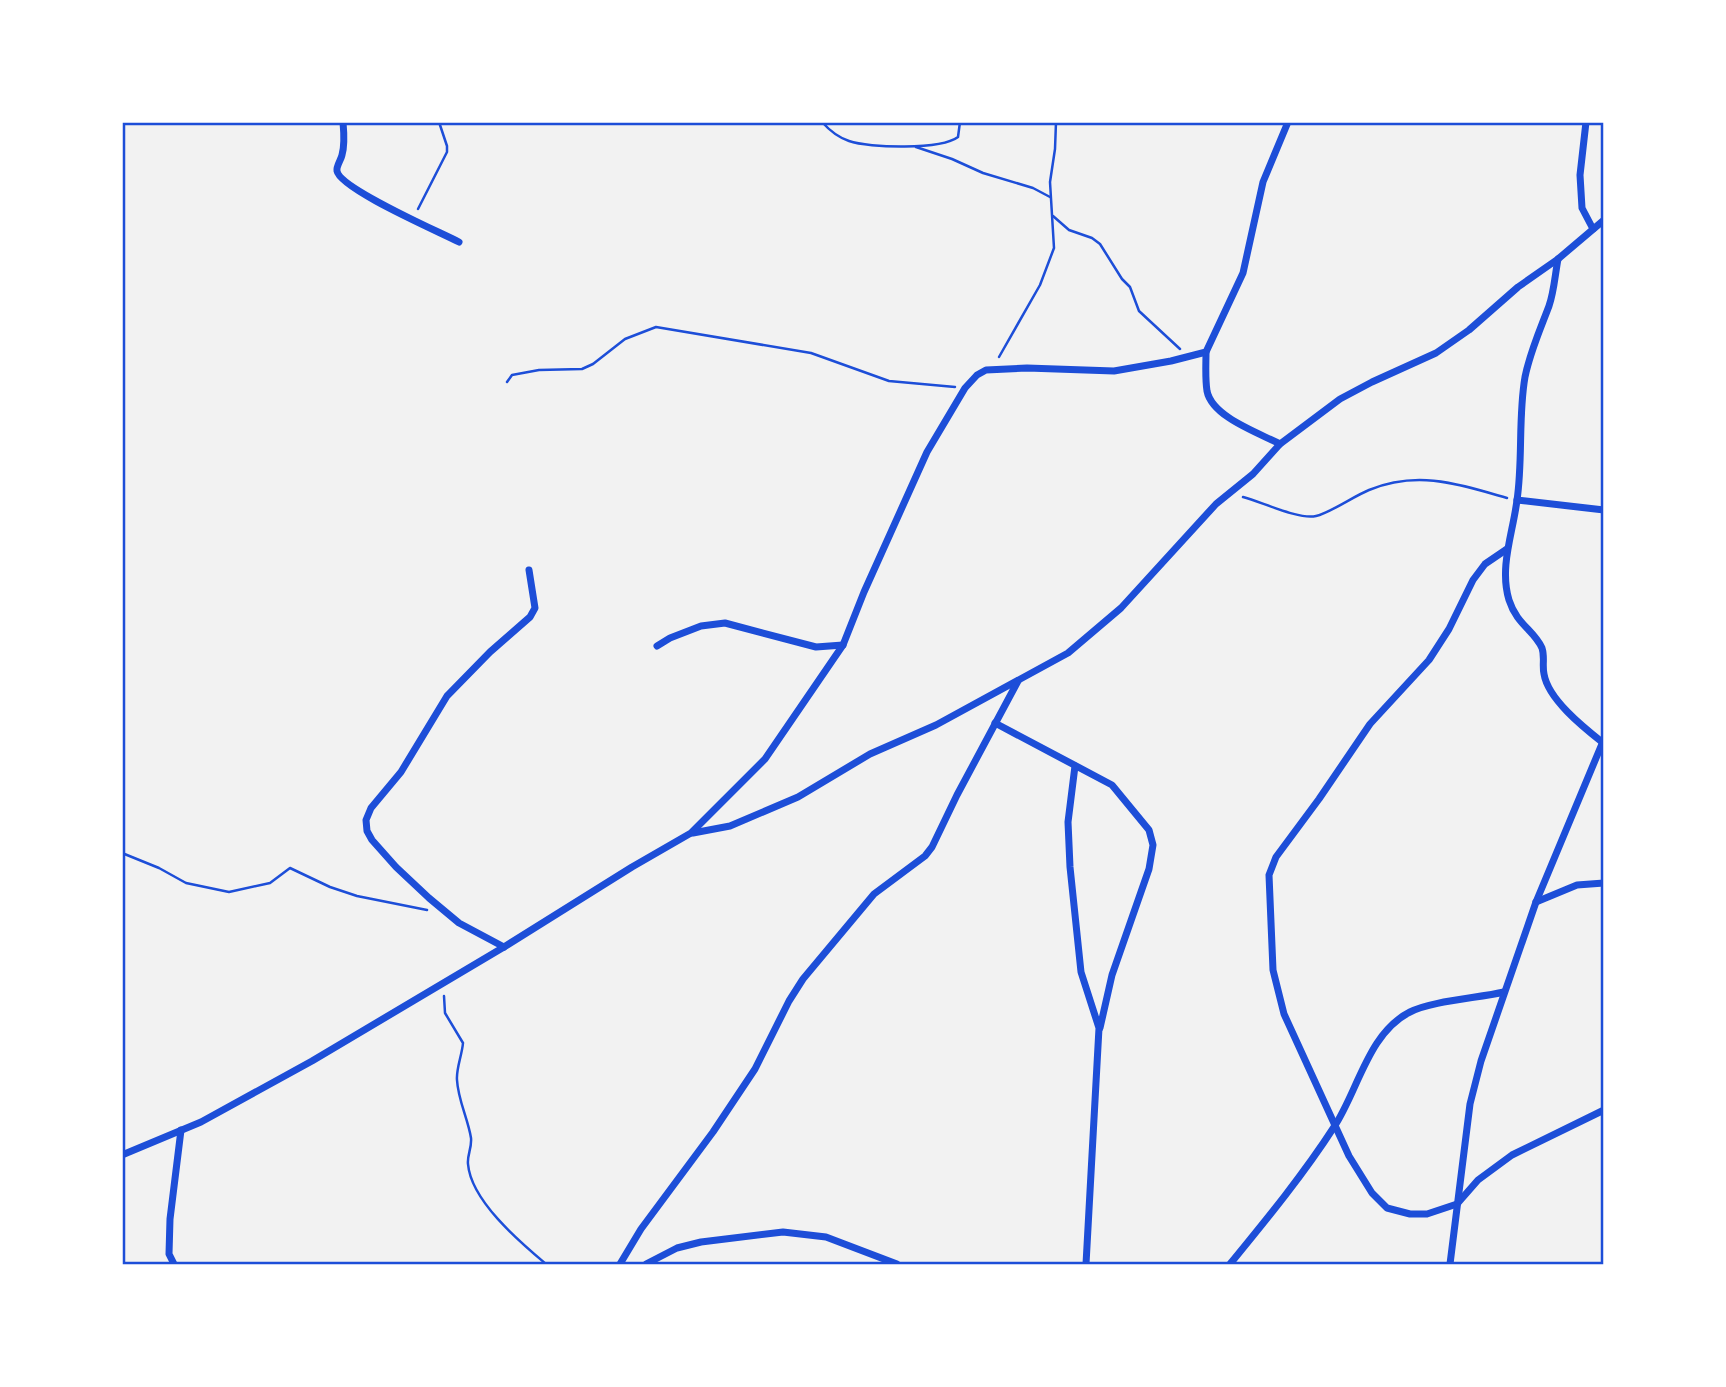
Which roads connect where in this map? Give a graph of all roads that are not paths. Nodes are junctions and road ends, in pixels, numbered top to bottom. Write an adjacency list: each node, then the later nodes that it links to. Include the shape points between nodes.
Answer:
1 (343, 122): 6 (street, via 344,148 337,168 341,178)
2 (1288, 122): 8 (street, via 1263,182 1243,273)
3 (1586, 122): 5 (street, via 1580,175 1582,208)
4 (1604, 220): 5 (street)
5 (1593, 229): 7 (street)
6 (459, 242)
7 (1558, 259): 9 (street, via 1436,353 1340,399); 10 (street, via 1550,304 1532,347 1525,380)
8 (1206, 352): 9 (street, via 1207,392 1212,403 1229,418); 14 (street, via 1114,371 1027,368 977,375 927,452)
9 (1280, 444): 16 (street, via 1193,528 1121,608 1068,653)
10 (1517, 500): 11 (street); 12 (street)
11 (1604, 510)
12 (1507, 549): 18 (street, via 1508,597 1514,614 1541,646 1549,689 1578,723); 27 (street, via 1485,564 1473,580 1429,660 1370,723 1276,857 1269,875 1273,970 1284,1014)
13 (529, 570): 23 (street, via 535,608 530,617 447,696 366,820 372,841 396,867 459,923)
14 (843, 645): 15 (street, via 816,647 725,623 701,626); 20 (street, via 765,759)
15 (657, 646)
16 (1018, 681): 17 (street); 20 (street, via 870,754 798,797 730,826)
17 (995, 723): 19 (street); 32 (street, via 932,847 874,894 803,979 755,1069)
18 (1603, 740): 22 (street)
19 (1075, 766): 25 (street, via 1068,822 1070,867 1081,972); 25 (street, via 1112,785 1149,830 1153,845)
20 (691, 833): 23 (street)
21 (1604, 883): 22 (street, via 1577,885)
22 (1536, 902): 24 (street)
23 (504, 947): 28 (street, via 312,1061)
24 (1504, 992): 27 (street, via 1425,1007 1391,1026); 30 (street, via 1470,1104)
25 (1099, 1028): 35 (street)
26 (1604, 1111): 30 (street, via 1512,1156 1478,1180)
27 (1336, 1125): 30 (street, via 1349,1156 1387,1208 1427,1214); 36 (street)
28 (181, 1130): 29 (street); 31 (street, via 170,1219 169,1254)
29 (122, 1155)
30 (1457, 1204): 37 (street)
31 (174, 1265)
32 (620, 1265)
33 (646, 1265): 34 (street, via 677,1248 701,1242 783,1232 826,1237)
34 (897, 1265)
35 (1086, 1265)
36 (1230, 1265)
37 (1450, 1265)

